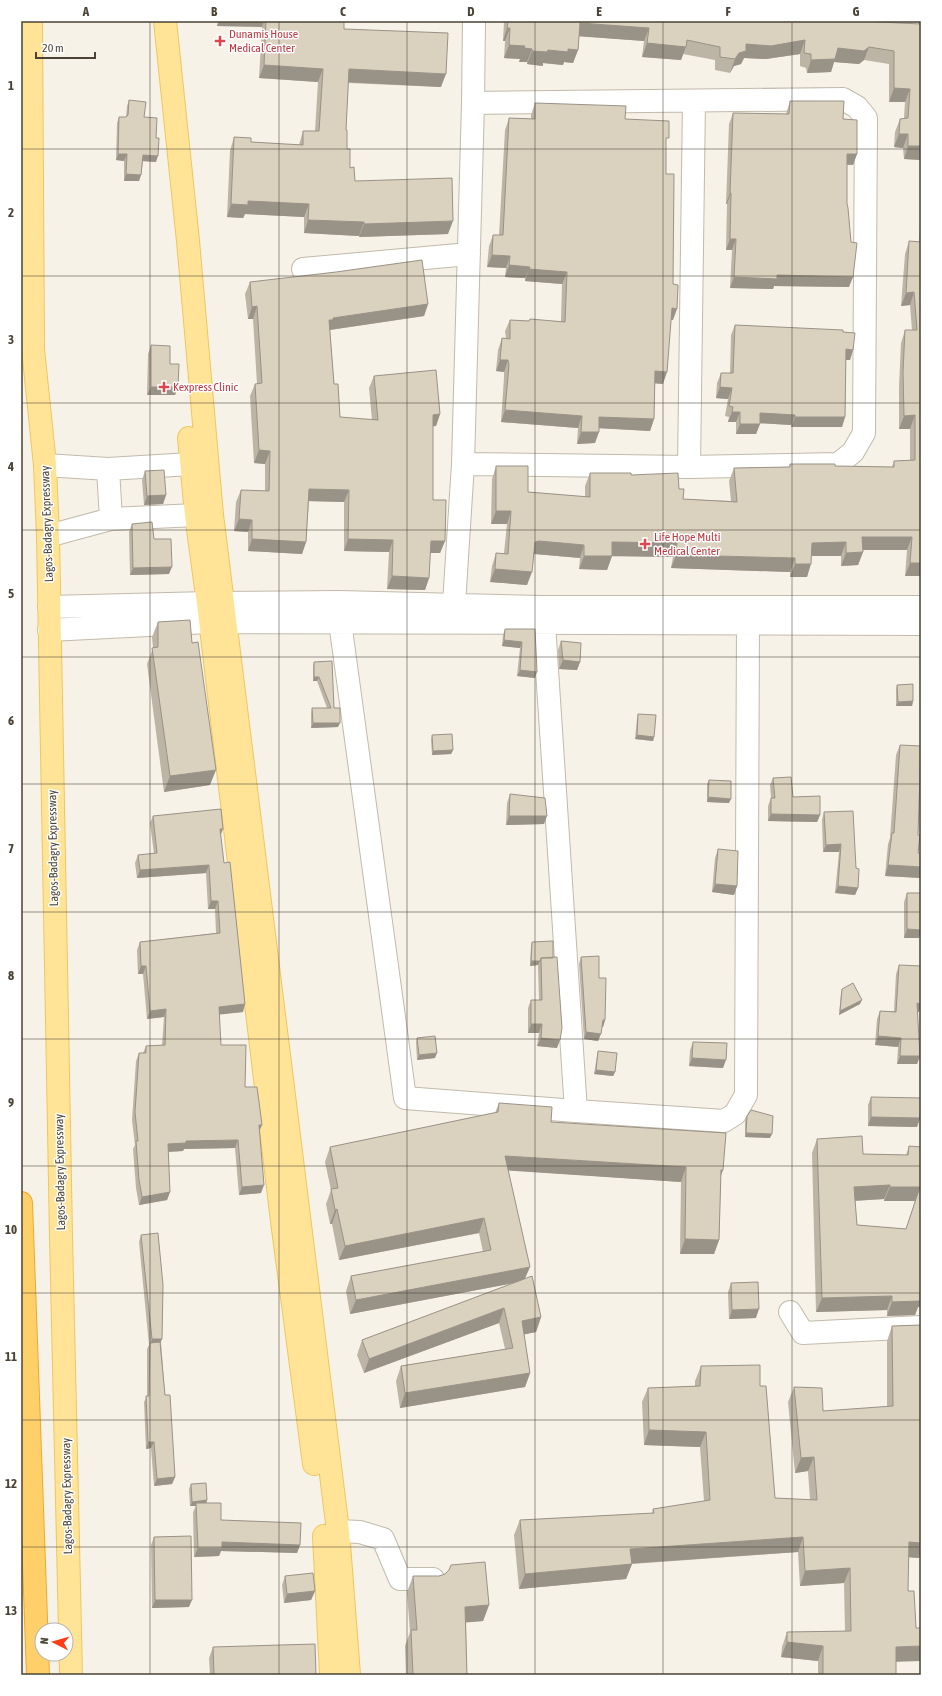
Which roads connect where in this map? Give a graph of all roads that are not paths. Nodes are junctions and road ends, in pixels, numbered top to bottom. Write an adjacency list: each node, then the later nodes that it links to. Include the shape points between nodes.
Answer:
1 (31, 21): 11 (main road, Lagos-Badagry Expressway, via 33,348)
2 (151, 21): 9 (main road, via 174,243)
3 (164, 21): 20 (main road, via 188,241 212,515)
4 (474, 21): 6 (street)
5 (694, 101): 6 (street); 12 (street); 12 (street, via 843,99 857,107 866,118 864,433 853,452 838,464)
6 (473, 103): 7 (street)
7 (469, 254): 8 (street); 10 (street)
8 (303, 269)
9 (192, 464): 13 (street); 14 (main road)
10 (463, 464): 12 (street); 17 (street)
11 (45, 465): 13 (street); 16 (main road, Lagos-Badagry Expressway)
12 (689, 467)
13 (108, 469): 15 (street)
14 (196, 515): 15 (street); 20 (main road)
15 (111, 519): 16 (street)
16 (48, 536): 19 (main road, Lagos-Badagry Expressway)
17 (454, 604): 18 (street); 20 (street, via 339,602)
18 (921, 606)
19 (49, 607): 20 (street); 25 (main road, Lagos-Badagry Expressway)
20 (217, 613): 21 (street); 25 (street); 30 (main road); 34 (main road, via 282,1221 324,1534)
21 (340, 622): 22 (street); 26 (street, via 405,1098)
22 (544, 624): 23 (street); 26 (street)
23 (748, 624): 24 (street); 26 (street, via 746,1095 735,1114 724,1120)
24 (921, 624)
25 (49, 630): 33 (main road, Lagos-Badagry Expressway)
26 (576, 1112)
27 (21, 1203): 32 (highway)
28 (790, 1312): 29 (street, via 804,1333)
29 (921, 1327)
30 (338, 1531): 31 (street, via 360,1532 383,1539 400,1579); 35 (main road)
31 (433, 1579)
32 (38, 1675)
33 (71, 1675)
34 (331, 1675)
35 (349, 1675)

